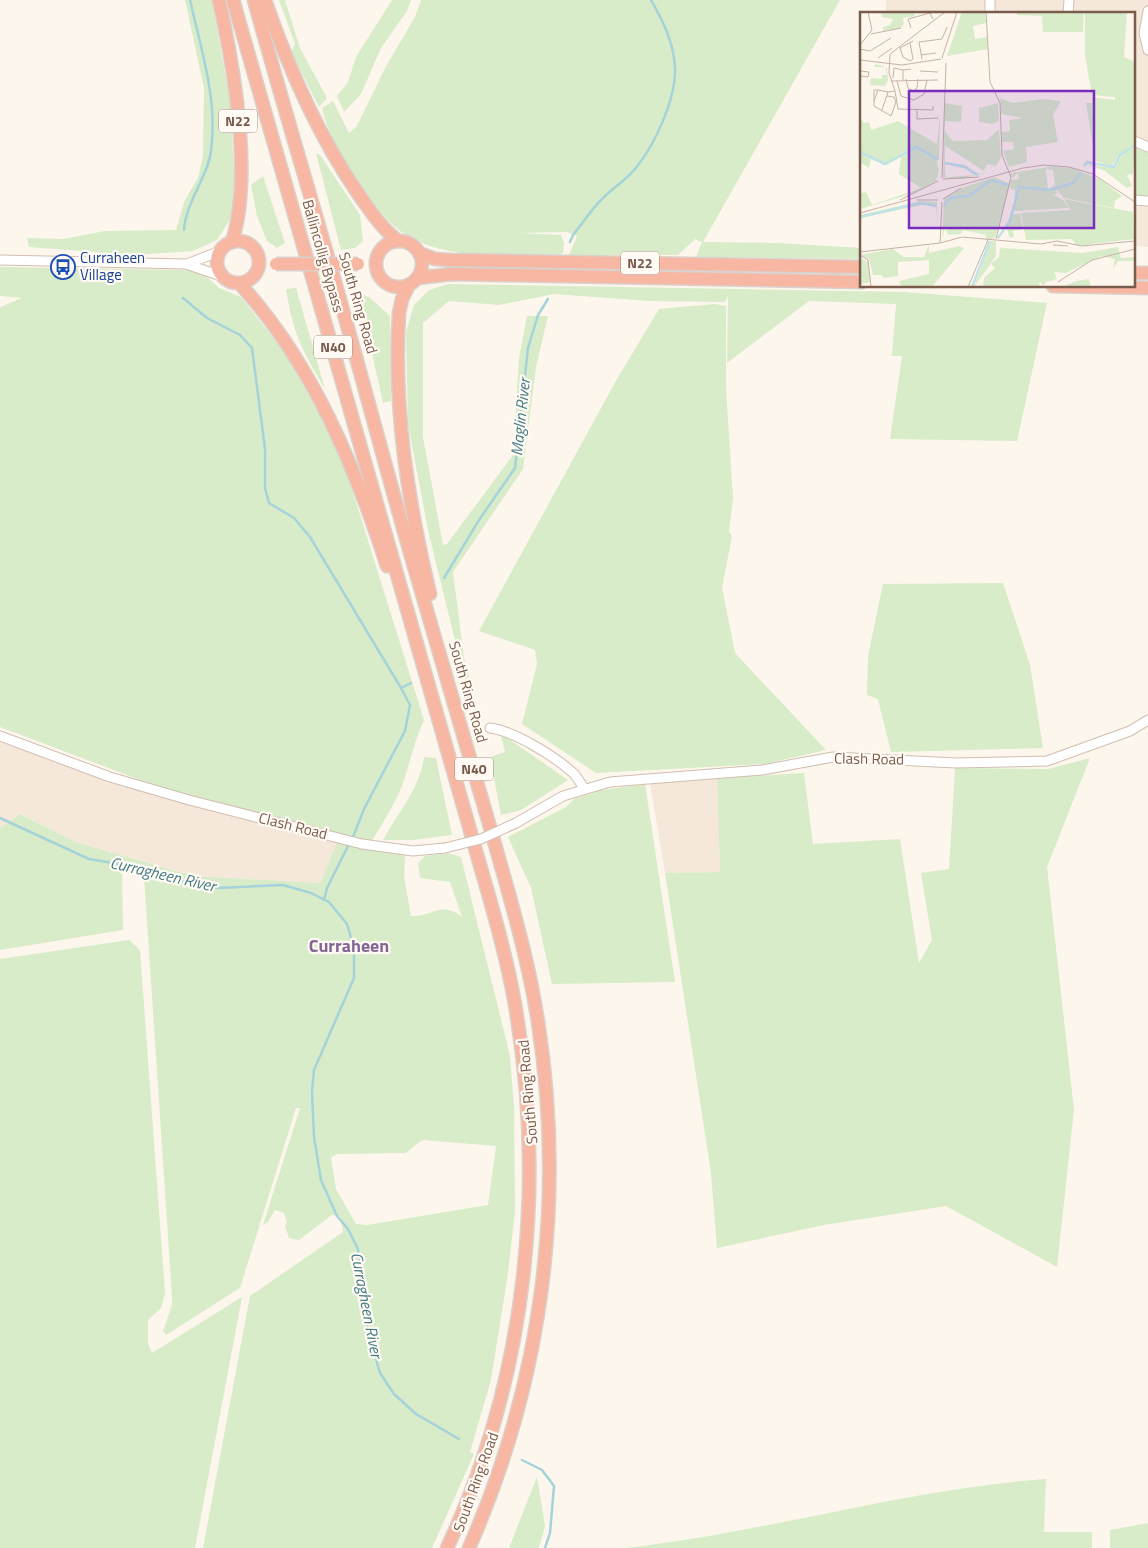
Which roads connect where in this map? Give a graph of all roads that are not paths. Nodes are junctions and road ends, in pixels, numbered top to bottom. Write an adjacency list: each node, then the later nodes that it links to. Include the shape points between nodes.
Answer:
1 (219, 0): 10 (highway, N22, via 238,120 240,209)
2 (233, 0): 27 (highway, Ballincollig Bypass / N40)
3 (254, 0): 26 (highway, South Ring Road / N40)
4 (265, 0): 9 (highway, N22, via 285,57 329,147 367,206)
5 (1148, 11): 6 (street, via 1144,32)
6 (1148, 50)
7 (1136, 142): 8 (street)
8 (1148, 147)
9 (398, 241): 12 (highway, N22, via 410,244); 14 (highway, N22, via 385,246)
10 (232, 242): 11 (highway); 13 (highway, N22, via 245,242)
11 (220, 252): 16 (street); 20 (highway, via 217,264)
12 (420, 253): 19 (highway, N22, via 435,259 452,260); 23 (highway, via 422,266)
13 (259, 255): 17 (highway, N22); 21 (highway, via 259,269)
14 (377, 258): 18 (highway, N22); 22 (highway)
15 (0, 260): 16 (street)
16 (186, 264): 20 (street)
17 (276, 264): 18 (highway, N22, bridge); 21 (highway, N22)
18 (358, 264): 22 (highway, N22)
19 (860, 267)
20 (221, 276): 25 (highway)
21 (255, 276): 25 (highway, N22)
22 (380, 276): 23 (highway, N22, via 389,285 402,287)
23 (413, 282): 24 (highway, N22, via 452,274); 26 (highway, via 402,299 398,326 403,443 419,546)
24 (860, 282)
25 (240, 284): 27 (highway, via 288,348 342,445 371,518)
26 (452, 692): 33 (highway, South Ring Road / N40, via 530,979 547,1086 550,1156 546,1255 534,1344 513,1429)
27 (431, 694): 32 (highway, South Ring Road / N40, via 504,953 521,1042 530,1148 526,1252 508,1369 480,1465)
28 (1148, 720): 31 (street, Clash Road, via 1130,731 1047,761 956,763 833,757 762,770 637,778)
29 (490, 728): 31 (street, via 515,735 573,773)
30 (0, 736): 31 (street, Clash Road, bridge, via 110,777 189,800 362,844 413,851 445,848 481,839 550,802)
31 (584, 788)
32 (447, 1548)
33 (469, 1548)

